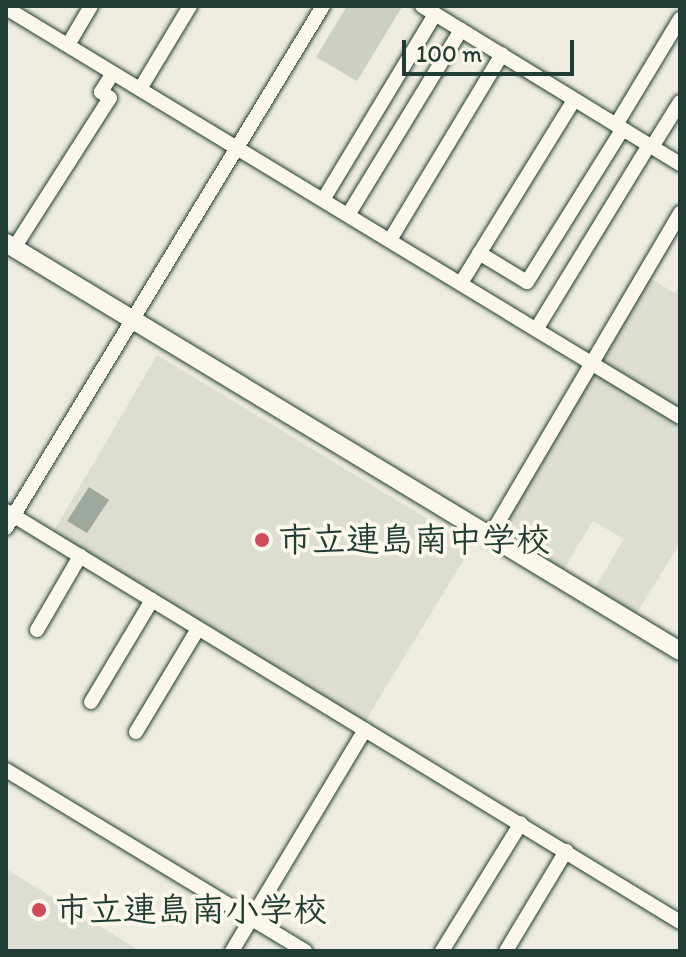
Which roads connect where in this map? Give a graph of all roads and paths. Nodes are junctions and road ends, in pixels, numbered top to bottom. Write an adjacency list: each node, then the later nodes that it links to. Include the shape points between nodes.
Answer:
1 (91, 6): 8 (street)
2 (190, 6): 11 (street)
3 (323, 6): 16 (street)
4 (13, 9): 8 (street)
5 (428, 10): 7 (street); 18 (street)
6 (680, 19): 14 (street)
7 (461, 30): 9 (street); 20 (street)
8 (68, 45): 10 (street)
9 (502, 54): 12 (street); 21 (street)
10 (113, 73): 11 (street); 22 (street, via 101,92 110,98)
11 (140, 89): 16 (street)
12 (574, 100): 14 (street); 23 (street)
13 (680, 102): 15 (street)
14 (619, 128): 15 (street); 23 (street, via 527,282)
15 (650, 146): 17 (street); 26 (street)
16 (237, 148): 18 (street); 25 (street)
17 (680, 164)
18 (323, 200): 20 (street)
19 (680, 213): 27 (street)
20 (348, 215): 21 (street)
21 (390, 240): 24 (street)
22 (10, 246): 25 (street)
23 (479, 253): 24 (street)
24 (461, 283): 26 (street)
25 (133, 321): 29 (street); 30 (street)
26 (537, 328): 27 (street)
27 (590, 364): 28 (street); 30 (street)
28 (680, 417)
29 (9, 518): 31 (street)
30 (490, 536): 35 (street)
31 (80, 556): 32 (street); 34 (street)
32 (152, 600): 33 (street); 36 (street)
33 (198, 629): 37 (street); 38 (street)
34 (37, 630)
35 (680, 651)
36 (91, 702)
37 (365, 730): 40 (street); 42 (street)
38 (136, 732)
39 (6, 770): 42 (street)
40 (521, 823): 41 (street); 46 (street)
41 (566, 851): 43 (street); 47 (street)
42 (252, 919): 44 (street); 45 (street)
43 (680, 922)
44 (232, 951)
45 (305, 951)
46 (442, 951)
47 (506, 951)

